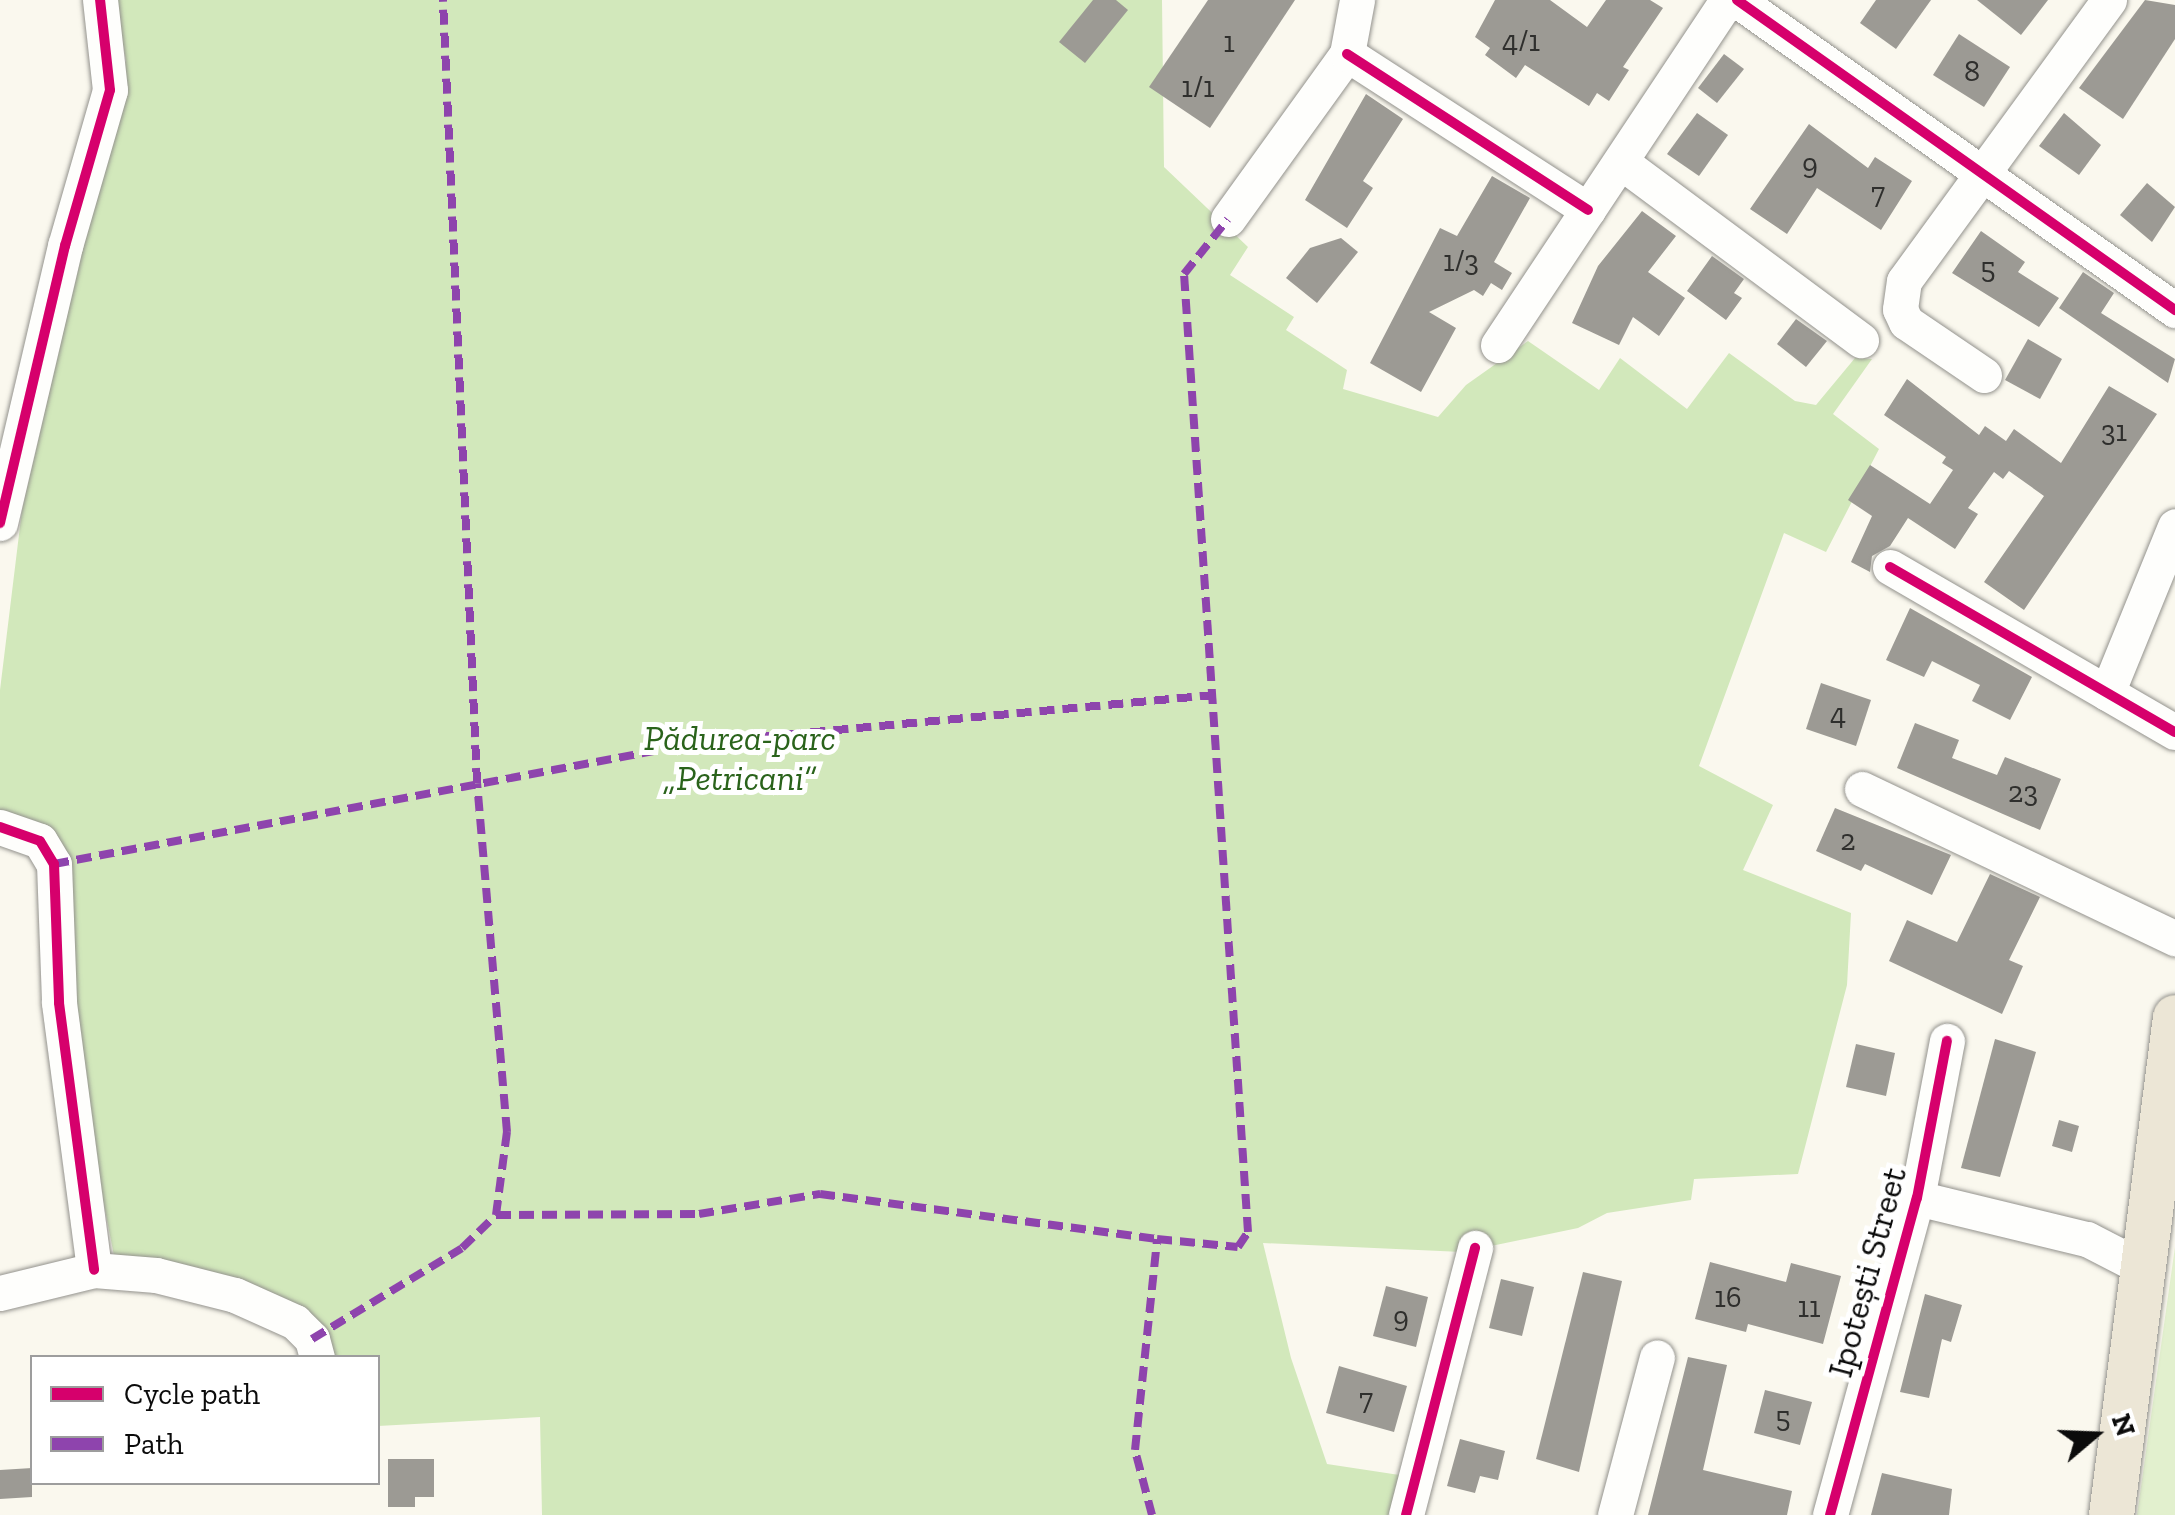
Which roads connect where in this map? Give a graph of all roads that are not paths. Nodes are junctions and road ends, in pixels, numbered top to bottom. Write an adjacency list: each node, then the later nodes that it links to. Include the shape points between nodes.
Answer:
1 (100, 0): 15 (street, via 110,90 65,246)
2 (1357, 0): 6 (street)
3 (1728, 0): 7 (street)
4 (1737, 0): 8 (street)
5 (2109, 0): 8 (street)
6 (1346, 54): 9 (street); 10 (street)
7 (1622, 162): 9 (street); 12 (street)
8 (1986, 177): 11 (street); 14 (street, via 1904,281 1900,308 1917,332)
9 (1588, 210): 13 (street)
10 (1228, 220)
11 (2175, 310)
12 (1861, 340)
13 (1498, 346)
14 (1984, 374)
15 (0, 523)
16 (2175, 526): 18 (street)
17 (1890, 567): 18 (street)
18 (2108, 692): 19 (street)
19 (2175, 732)
20 (1862, 789): 22 (street)
21 (0, 827): 28 (street, via 40,841 54,864 59,1003)
22 (2175, 938)
23 (2175, 1017): 27 (main road)
24 (1947, 1041): 25 (street, Ipotești Street)
25 (1917, 1198): 27 (street, Ipotești Street, via 2086,1239); 34 (street, Ipotești Street)
26 (1475, 1248): 32 (street)
27 (2145, 1269): 35 (main road)
28 (94, 1270): 29 (street); 30 (street, via 156,1275 235,1294 296,1322)
29 (0, 1293)
30 (316, 1355)
31 (1657, 1357): 33 (street)
32 (1406, 1515)
33 (1615, 1515)
34 (1830, 1515)
35 (2112, 1515)

